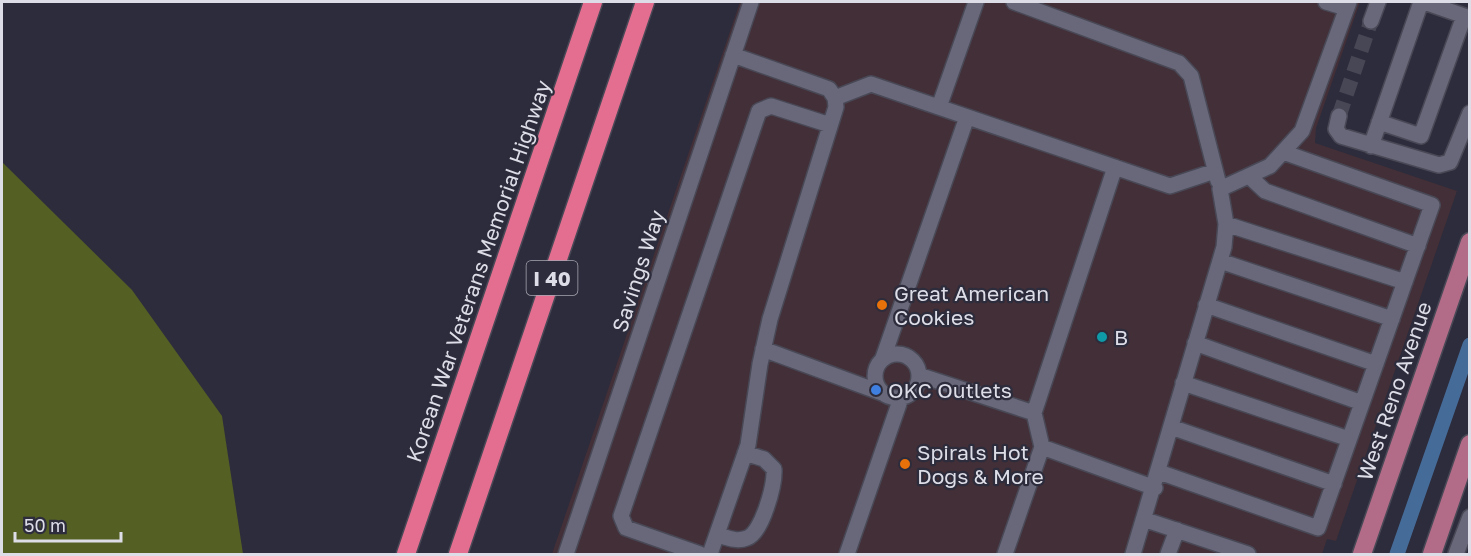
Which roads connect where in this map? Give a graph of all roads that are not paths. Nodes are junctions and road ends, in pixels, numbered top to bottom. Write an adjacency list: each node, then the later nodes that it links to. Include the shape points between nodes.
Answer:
1 (593, 2): 57 (highway, Korean War Veterans Memorial Highway / I 40)
2 (645, 2): 58 (highway, I 40)
3 (751, 2): 12 (street, Savings Way)
4 (976, 2): 14 (street)
5 (1014, 2): 23 (street, via 1179,63 1191,76)
6 (1326, 2): 9 (street)
7 (1378, 2): 11 (street)
8 (1422, 2): 10 (street); 18 (street)
9 (1347, 5): 21 (street, via 1302,131)
10 (1467, 17): 18 (street, via 1421,136)
11 (1371, 21)
12 (733, 55): 13 (street, via 829,89); 56 (street, Savings Way)
13 (835, 98): 14 (street, via 872,84); 19 (street)
14 (939, 107): 17 (street)
15 (1470, 113): 20 (street, via 1450,162 1430,164)
16 (1339, 116): 20 (street, via 1337,134)
17 (967, 117): 22 (street); 35 (street)
18 (1379, 122): 20 (street)
19 (830, 125): 34 (street); 59 (street, via 771,106 759,111 621,516 626,528)
20 (1371, 146)
21 (1283, 152): 24 (street, via 1270,166); 28 (street, via 1432,205)
22 (1115, 167): 23 (street, via 1170,186); 42 (street)
23 (1215, 171): 25 (street)
24 (1249, 176): 25 (street); 28 (street, via 1265,191)
25 (1220, 189): 26 (street)
26 (1226, 224): 29 (street); 30 (street)
27 (1470, 242): 66 (main road, West Reno Avenue)
28 (1418, 246): 30 (street)
29 (1220, 261): 31 (street); 32 (street)
30 (1405, 282): 32 (street)
31 (1206, 305): 33 (street); 36 (street)
32 (1392, 320): 36 (street)
33 (1195, 343): 38 (street); 41 (street)
34 (763, 349): 39 (street); 47 (street)
35 (884, 358): 37 (street, via 895,353 909,356); 39 (street, via 874,372)
36 (1376, 364): 41 (street)
37 (919, 375): 40 (street, via 915,389); 42 (street)
38 (1183, 383): 43 (street); 44 (street)
39 (882, 393): 40 (street)
40 (901, 398): 61 (street)
41 (1362, 403): 44 (street)
42 (1034, 412): 46 (street)
43 (1171, 427): 48 (street); 49 (street)
44 (1349, 439): 49 (street)
45 (1470, 444): 67 (main road)
46 (1042, 447): 50 (street); 62 (street)
47 (745, 453): 54 (street); 54 (street, via 764,459 774,469 775,478 759,527 745,539)
48 (1159, 472): 49 (street, via 1318,528); 50 (street)
49 (1334, 484)
50 (1155, 488): 52 (street)
51 (1470, 517): 68 (street)
52 (1146, 520): 53 (street); 63 (street)
53 (1177, 530): 55 (street); 64 (street)
54 (718, 535): 60 (street)
55 (1216, 549): 65 (street)
56 (569, 554)
57 (406, 555)
58 (458, 555)
59 (700, 555)
60 (710, 555)
61 (847, 555)
62 (1005, 555)
63 (1133, 555)
64 (1168, 555)
65 (1248, 555)
66 (1362, 555)
67 (1432, 555)
68 (1456, 555)

